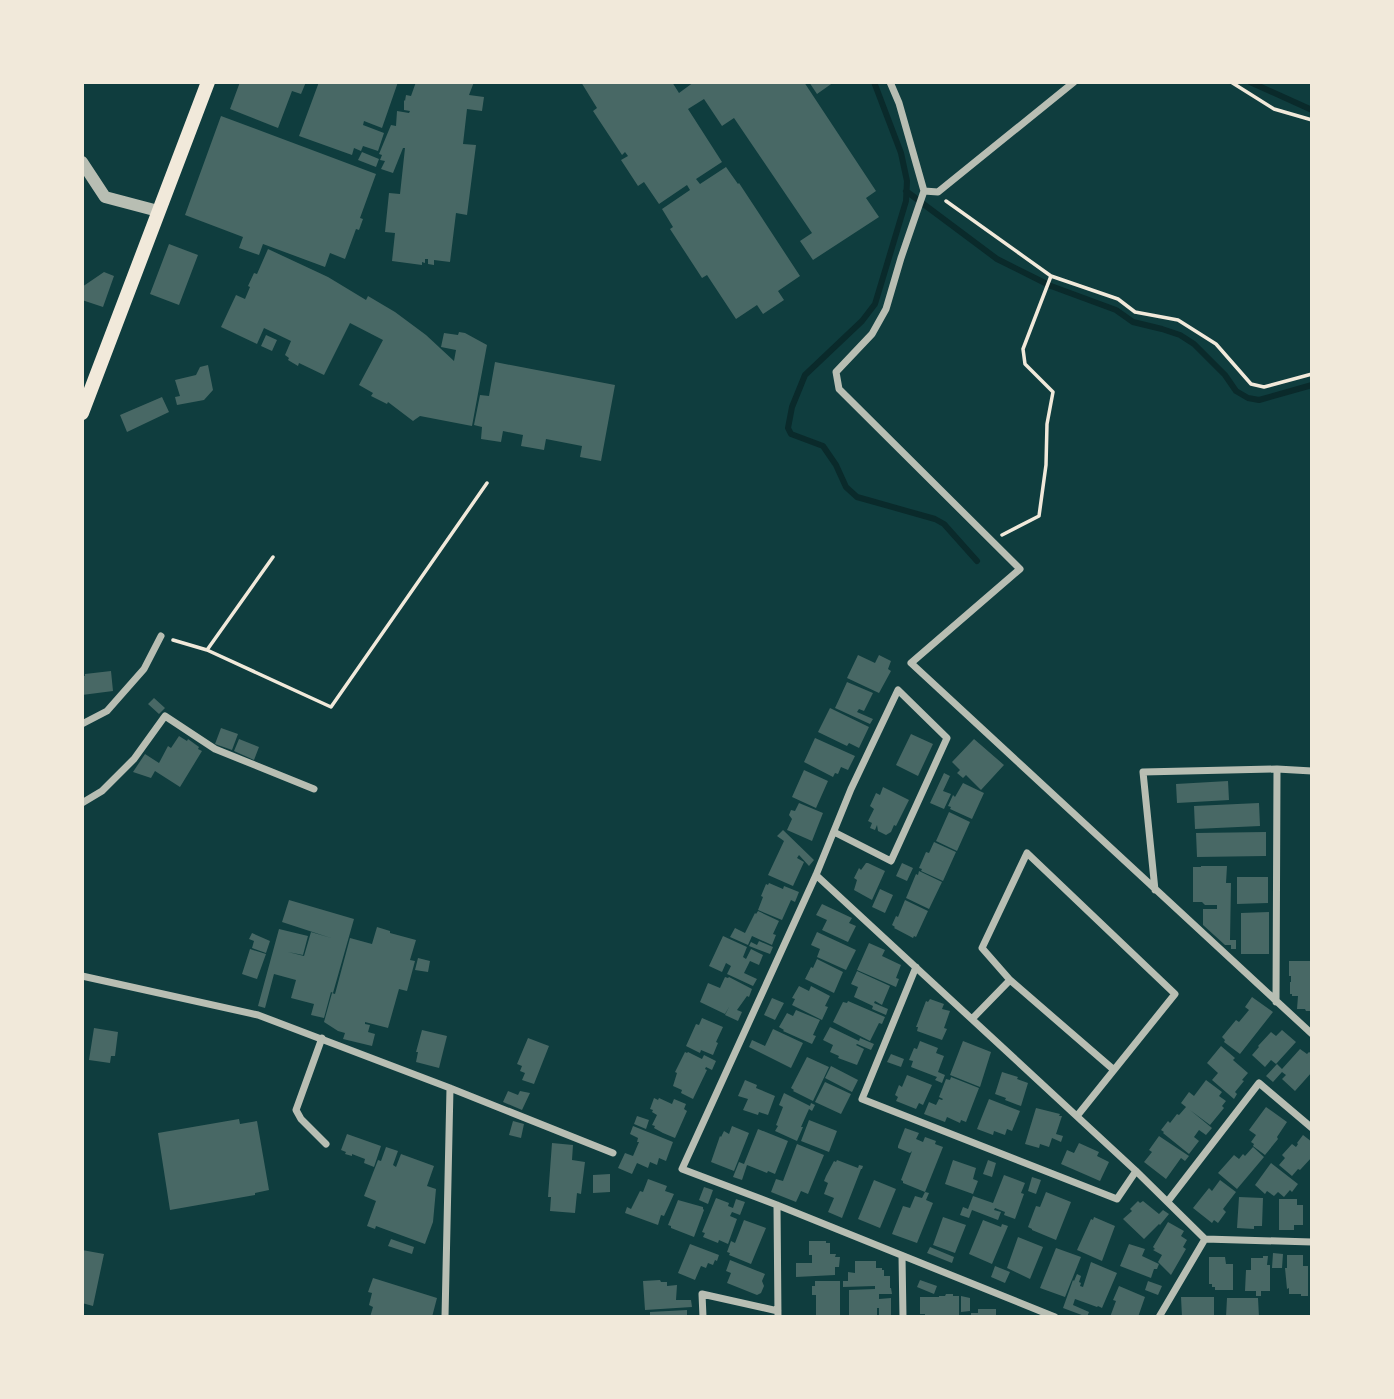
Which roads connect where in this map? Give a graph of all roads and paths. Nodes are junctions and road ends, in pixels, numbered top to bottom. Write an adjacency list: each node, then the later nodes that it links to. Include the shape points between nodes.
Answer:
1 (208, 82): 9 (main road)
2 (890, 82): 7 (street)
3 (1074, 82): 8 (street)
4 (1231, 82): 5 (path, via 1274,110)
5 (1312, 120)
6 (82, 162): 9 (street, via 106,197)
7 (924, 191): 8 (street); 14 (street, via 886,309 872,334 836,372 839,389)
8 (938, 192): 10 (path)
9 (158, 212): 12 (main road)
10 (1051, 276): 11 (path, via 1118,299 1135,312 1178,320 1216,344 1251,384 1264,387); 14 (path, via 1023,349 1026,364 1053,392 1039,516)
11 (1312, 374)
12 (82, 413)
13 (487, 483): 17 (path, via 331,707)
14 (991, 541): 25 (street, via 1020,569 911,663)
15 (273, 557): 17 (path)
16 (161, 636): 17 (path); 18 (street, via 144,669 107,711)
17 (207, 650)
18 (82, 724)
19 (1277, 769): 20 (street); 25 (street, via 1143,772); 29 (street)
20 (1312, 771)
21 (314, 789): 22 (street, via 215,749 165,716 134,759 102,791)
22 (82, 803)
23 (834, 832): 23 (street, via 891,861 947,738 898,690); 24 (street)
24 (816, 875): 26 (street); 41 (street, via 682,1169)
25 (1155, 891): 29 (street)
26 (916, 967): 30 (street); 39 (street, via 862,1099 1117,1199)
27 (82, 976): 32 (street, via 258,1015)
28 (1010, 980): 30 (street); 33 (street); 33 (street, via 982,948 1027,853 1175,994)
29 (1276, 1002): 31 (street)
30 (972, 1019): 35 (street)
31 (1312, 1034)
32 (322, 1038): 34 (street); 37 (street, via 296,1110)
33 (1114, 1070): 35 (street)
34 (450, 1088): 38 (street); 47 (street)
35 (1077, 1116): 39 (street)
36 (1312, 1128): 40 (street, via 1259,1083)
37 (326, 1144)
38 (613, 1153)
39 (1136, 1171): 40 (street)
40 (1168, 1201): 42 (street)
41 (777, 1205): 44 (street); 46 (street)
42 (1205, 1239): 43 (street); 52 (street)
43 (1312, 1242)
44 (902, 1256): 45 (street); 49 (street)
45 (1025, 1305): 50 (street); 51 (street)
46 (778, 1314): 48 (street, via 702,1294)
47 (445, 1317)
48 (703, 1317)
49 (903, 1317)
50 (1025, 1317)
51 (1055, 1317)
52 (1159, 1317)

